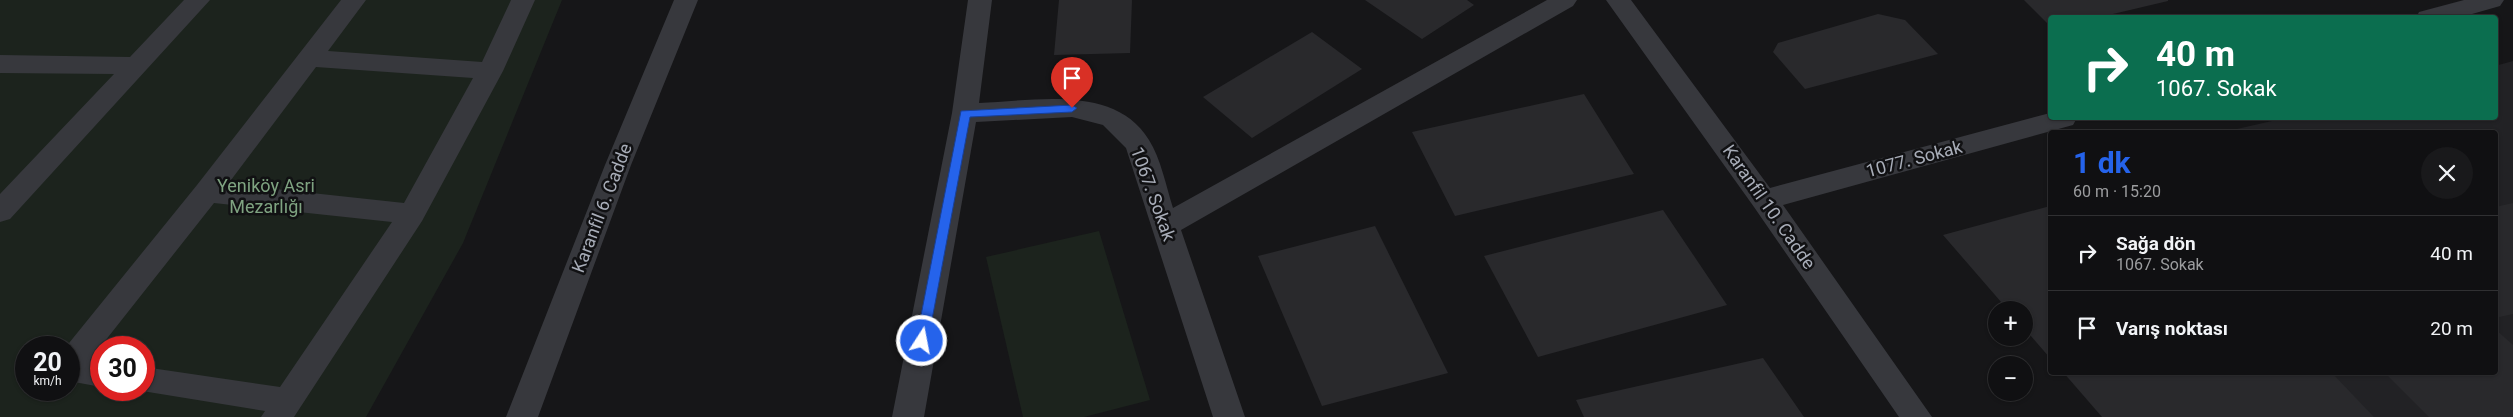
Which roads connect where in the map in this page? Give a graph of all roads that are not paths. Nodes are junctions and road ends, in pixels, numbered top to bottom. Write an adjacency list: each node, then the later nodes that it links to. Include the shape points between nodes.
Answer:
1 (198, 0): 12 (street)
2 (354, 0): 10 (street)
3 (523, 0): 13 (street)
4 (686, 0): 24 (street, Karanfil 6. Cadde, via 618,165)
5 (980, 0): 14 (street)
6 (1565, 0): 20 (street)
7 (1618, 0): 17 (street, Karanfil 10. Cadde)
8 (2488, 0): 9 (street)
9 (2438, 15)
10 (309, 58): 13 (street); 16 (street)
11 (0, 64): 12 (street)
12 (135, 66): 18 (street)
13 (490, 71): 19 (street)
14 (965, 114): 20 (street, 1067. Sokak, via 1072,108 1112,118 1138,144); 25 (street)
15 (2057, 120): 17 (street, 1077. Sokak)
16 (207, 192): 19 (street); 21 (street)
17 (1764, 200): 27 (street, Karanfil 10. Cadde)
18 (0, 212)
19 (412, 214): 23 (street)
20 (1166, 226): 26 (street, 1067. Sokak)
21 (80, 350)
22 (155, 382): 23 (street)
23 (282, 409)
24 (522, 417)
25 (908, 417)
26 (1229, 417)
27 (1916, 417)

